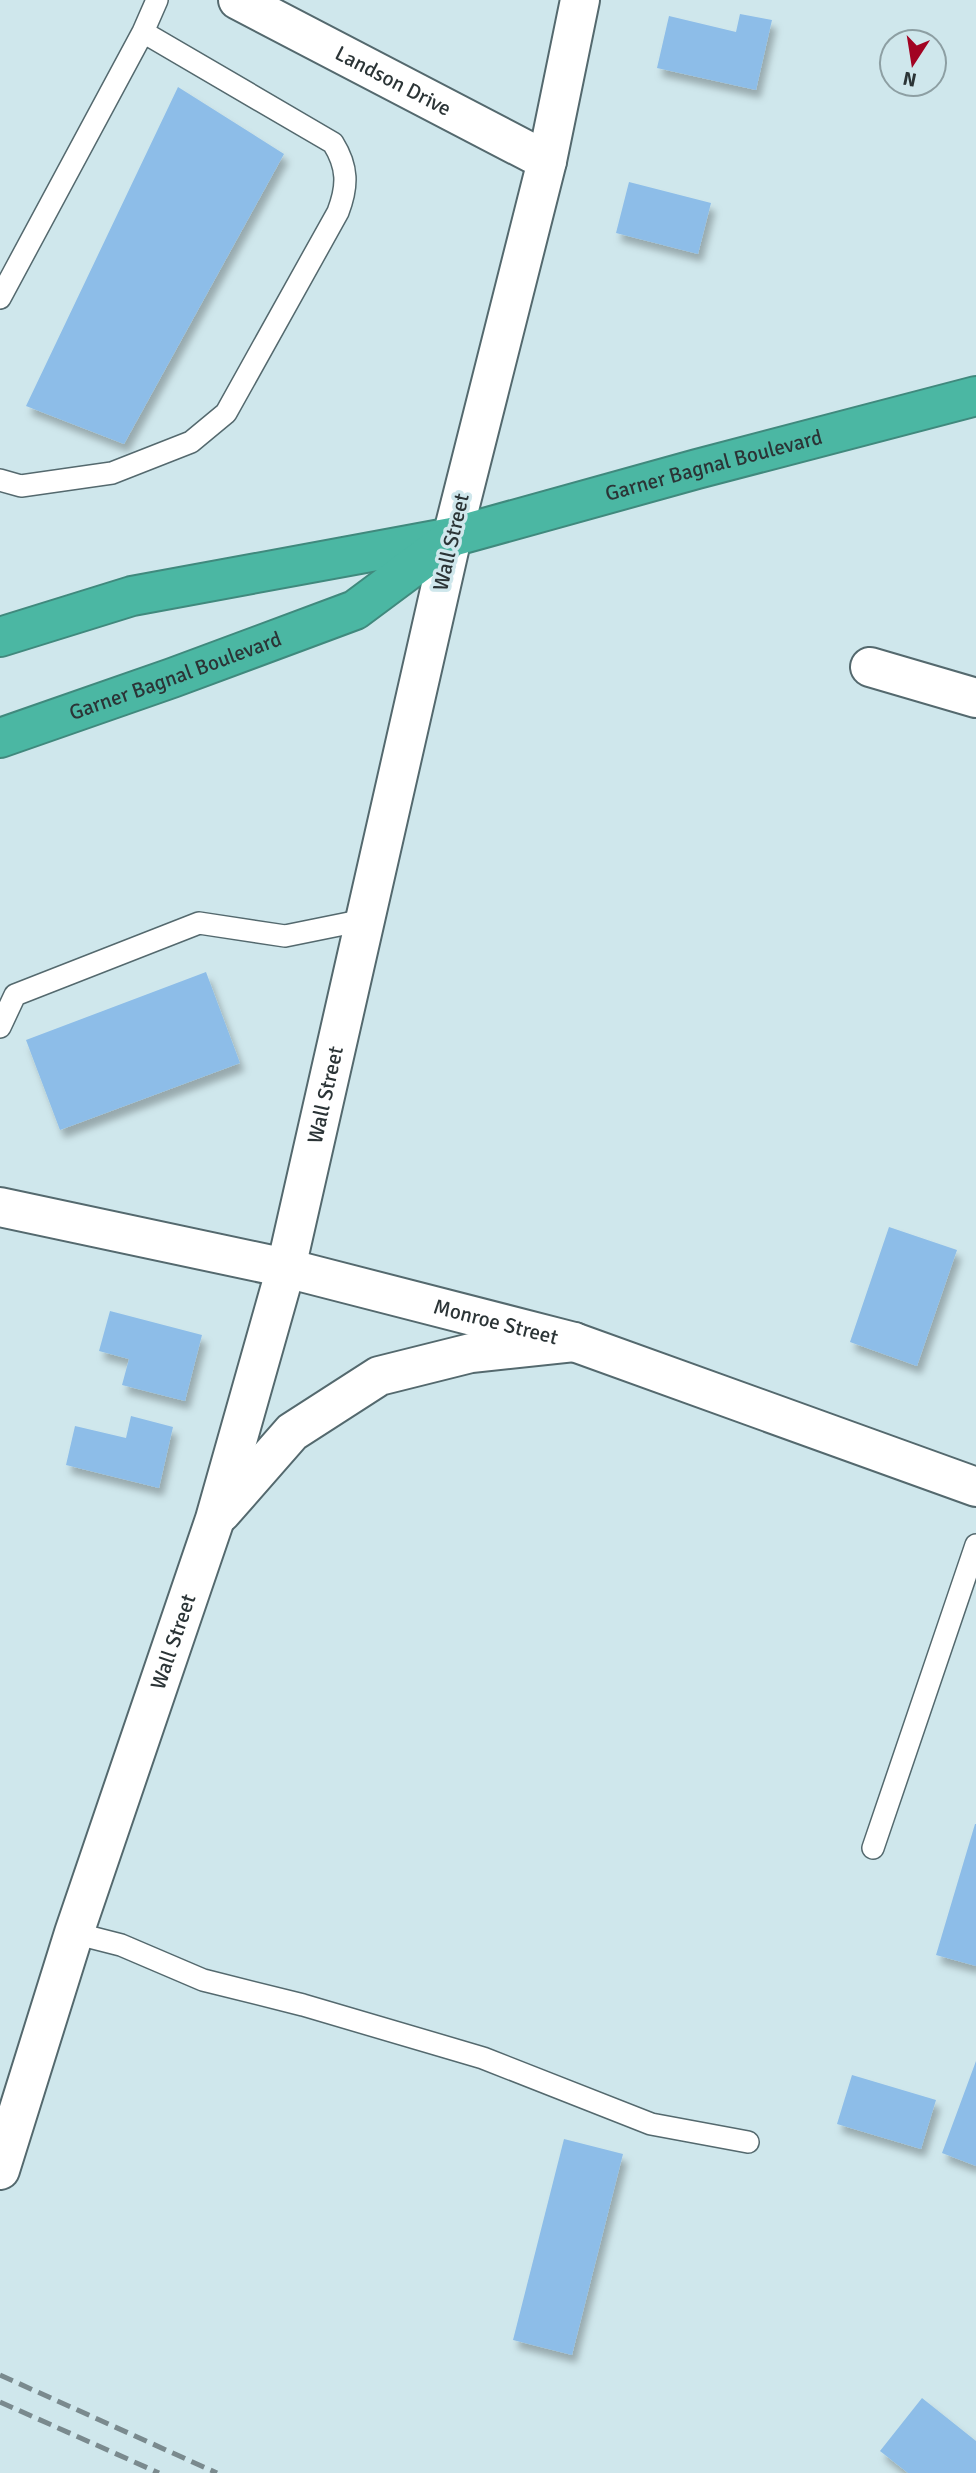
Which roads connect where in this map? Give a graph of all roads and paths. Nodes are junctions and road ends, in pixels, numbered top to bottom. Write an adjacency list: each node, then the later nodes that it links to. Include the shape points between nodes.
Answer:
1 (157, 0): 4 (lane)
2 (238, 0): 5 (street, Landson Drive)
3 (580, 0): 5 (street, Wall Street)
4 (143, 32): 6 (lane); 8 (lane, via 333,143 343,158 346,193 226,413 191,442 111,473 21,486)
5 (547, 161): 9 (street, Wall Street)
6 (0, 298)
7 (976, 396): 9 (highway, Garner Bagnal Boulevard)
8 (0, 480)
9 (452, 537): 10 (highway, Garner Bagnal Boulevard, via 132,597); 13 (highway, Garner Bagnal Boulevard, via 355,610); 14 (street, Wall Street)
10 (0, 637)
11 (870, 667): 12 (street)
12 (976, 698)
13 (0, 738)
14 (364, 920): 15 (lane, via 285,936 199,923 15,995); 17 (street, Wall Street)
15 (0, 1027)
16 (0, 1207): 17 (street, Monroe Street)
17 (286, 1268): 18 (street, Monroe Street); 20 (street, Wall Street)
18 (574, 1342): 19 (street, Monroe Street); 20 (street, via 471,1353 379,1376 292,1432)
19 (974, 1479)
20 (215, 1520): 23 (street, Wall Street)
21 (976, 1545): 22 (lane)
22 (873, 1848)
23 (74, 1933): 24 (lane, via 121,1945 203,1980 482,2058 651,2124); 25 (street, Wall Street)
24 (747, 2141)
25 (0, 2170)

